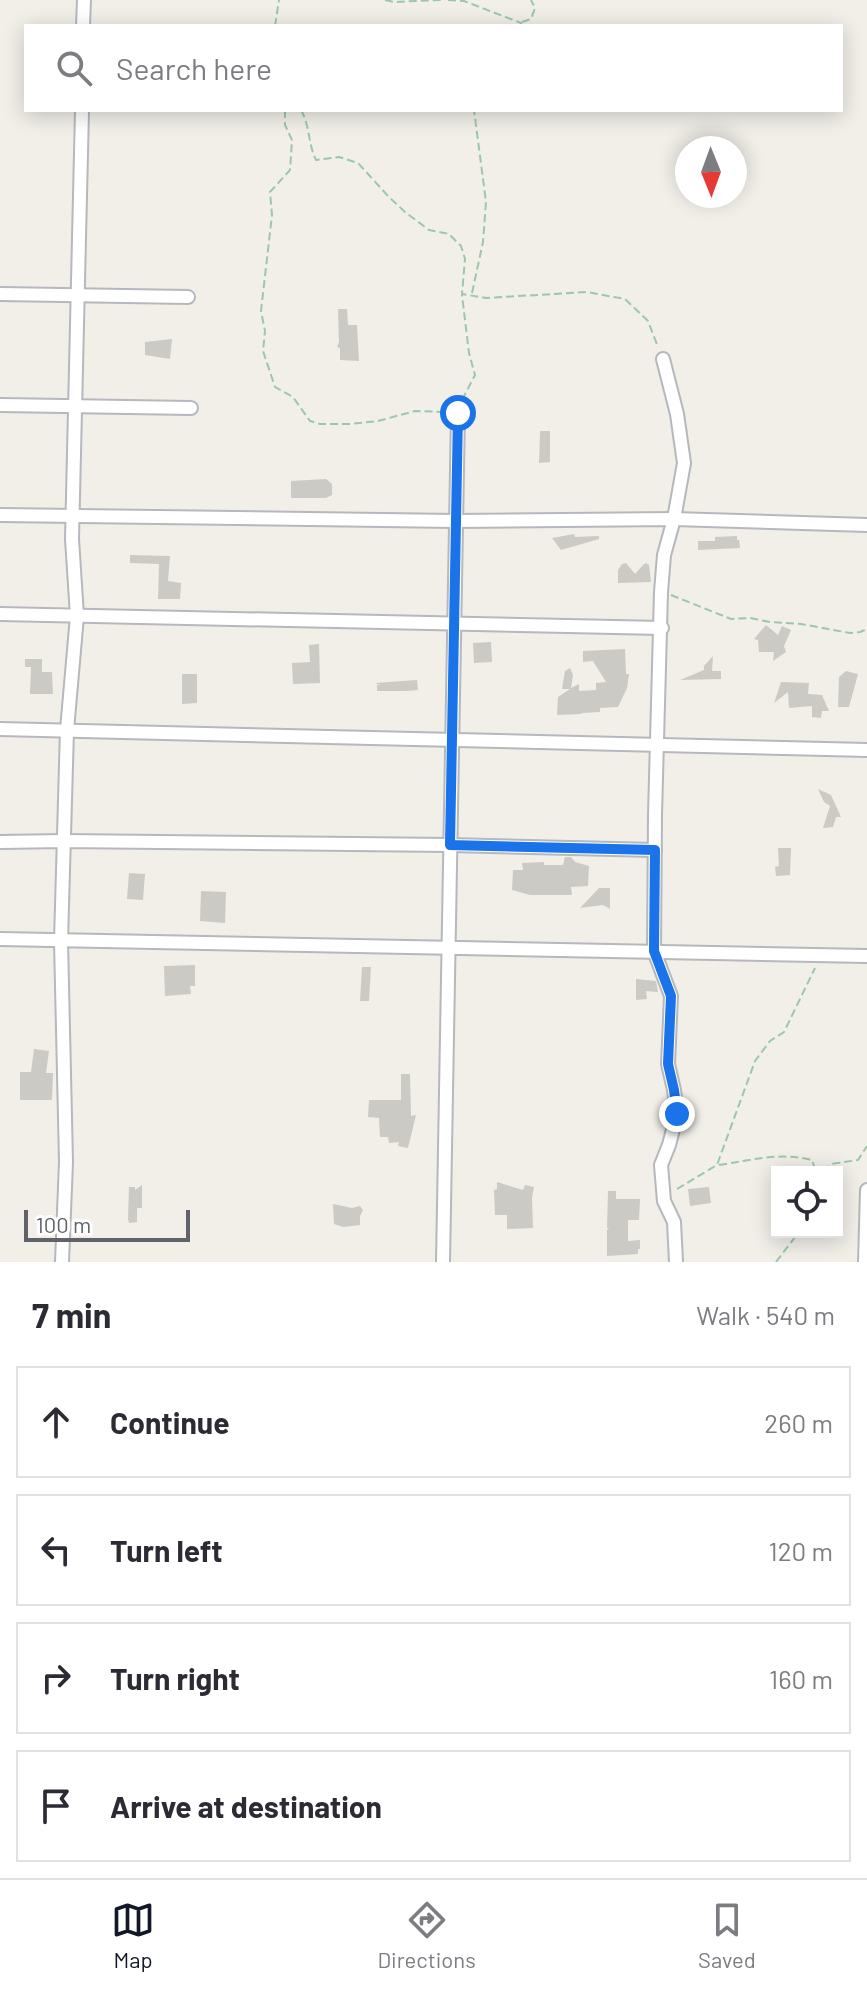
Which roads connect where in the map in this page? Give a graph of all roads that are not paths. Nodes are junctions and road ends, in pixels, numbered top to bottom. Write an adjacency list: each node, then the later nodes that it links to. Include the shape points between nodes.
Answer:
1 (84, 0): 2 (street)
2 (83, 24)
3 (82, 112): 5 (street)
4 (0, 294): 5 (street)
5 (78, 296): 6 (street); 9 (street)
6 (188, 297)
7 (663, 359): 14 (street, via 684,463)
8 (0, 405): 9 (street)
9 (75, 406): 10 (street); 13 (street)
10 (191, 408)
11 (458, 413): 15 (street)
12 (0, 515): 13 (street)
13 (73, 517): 15 (street); 18 (street)
14 (674, 519): 15 (street); 16 (street); 20 (street, via 664,555)
15 (456, 521): 19 (street)
16 (867, 525)
17 (0, 614): 18 (street)
18 (77, 616): 19 (street); 22 (street)
19 (454, 624): 20 (street); 23 (street)
20 (662, 628): 24 (street)
21 (0, 729): 22 (street)
22 (67, 730): 23 (street); 26 (street)
23 (452, 741): 24 (street); 28 (street)
24 (658, 746): 25 (street); 29 (street)
25 (867, 750)
26 (64, 841): 27 (street); 28 (street); 31 (street)
27 (0, 842)
28 (450, 845): 29 (street); 32 (street)
29 (655, 850): 33 (street)
30 (0, 939): 31 (street)
31 (61, 941): 32 (street); 36 (street, via 66,1162)
32 (448, 949): 33 (street); 37 (street)
33 (654, 951): 34 (street); 38 (street, via 671,996 668,1064 677,1114 661,1165 664,1201 674,1222)
34 (867, 956)
35 (867, 1190): 39 (street)
36 (62, 1262)
37 (443, 1262)
38 (676, 1262)
39 (865, 1262)

